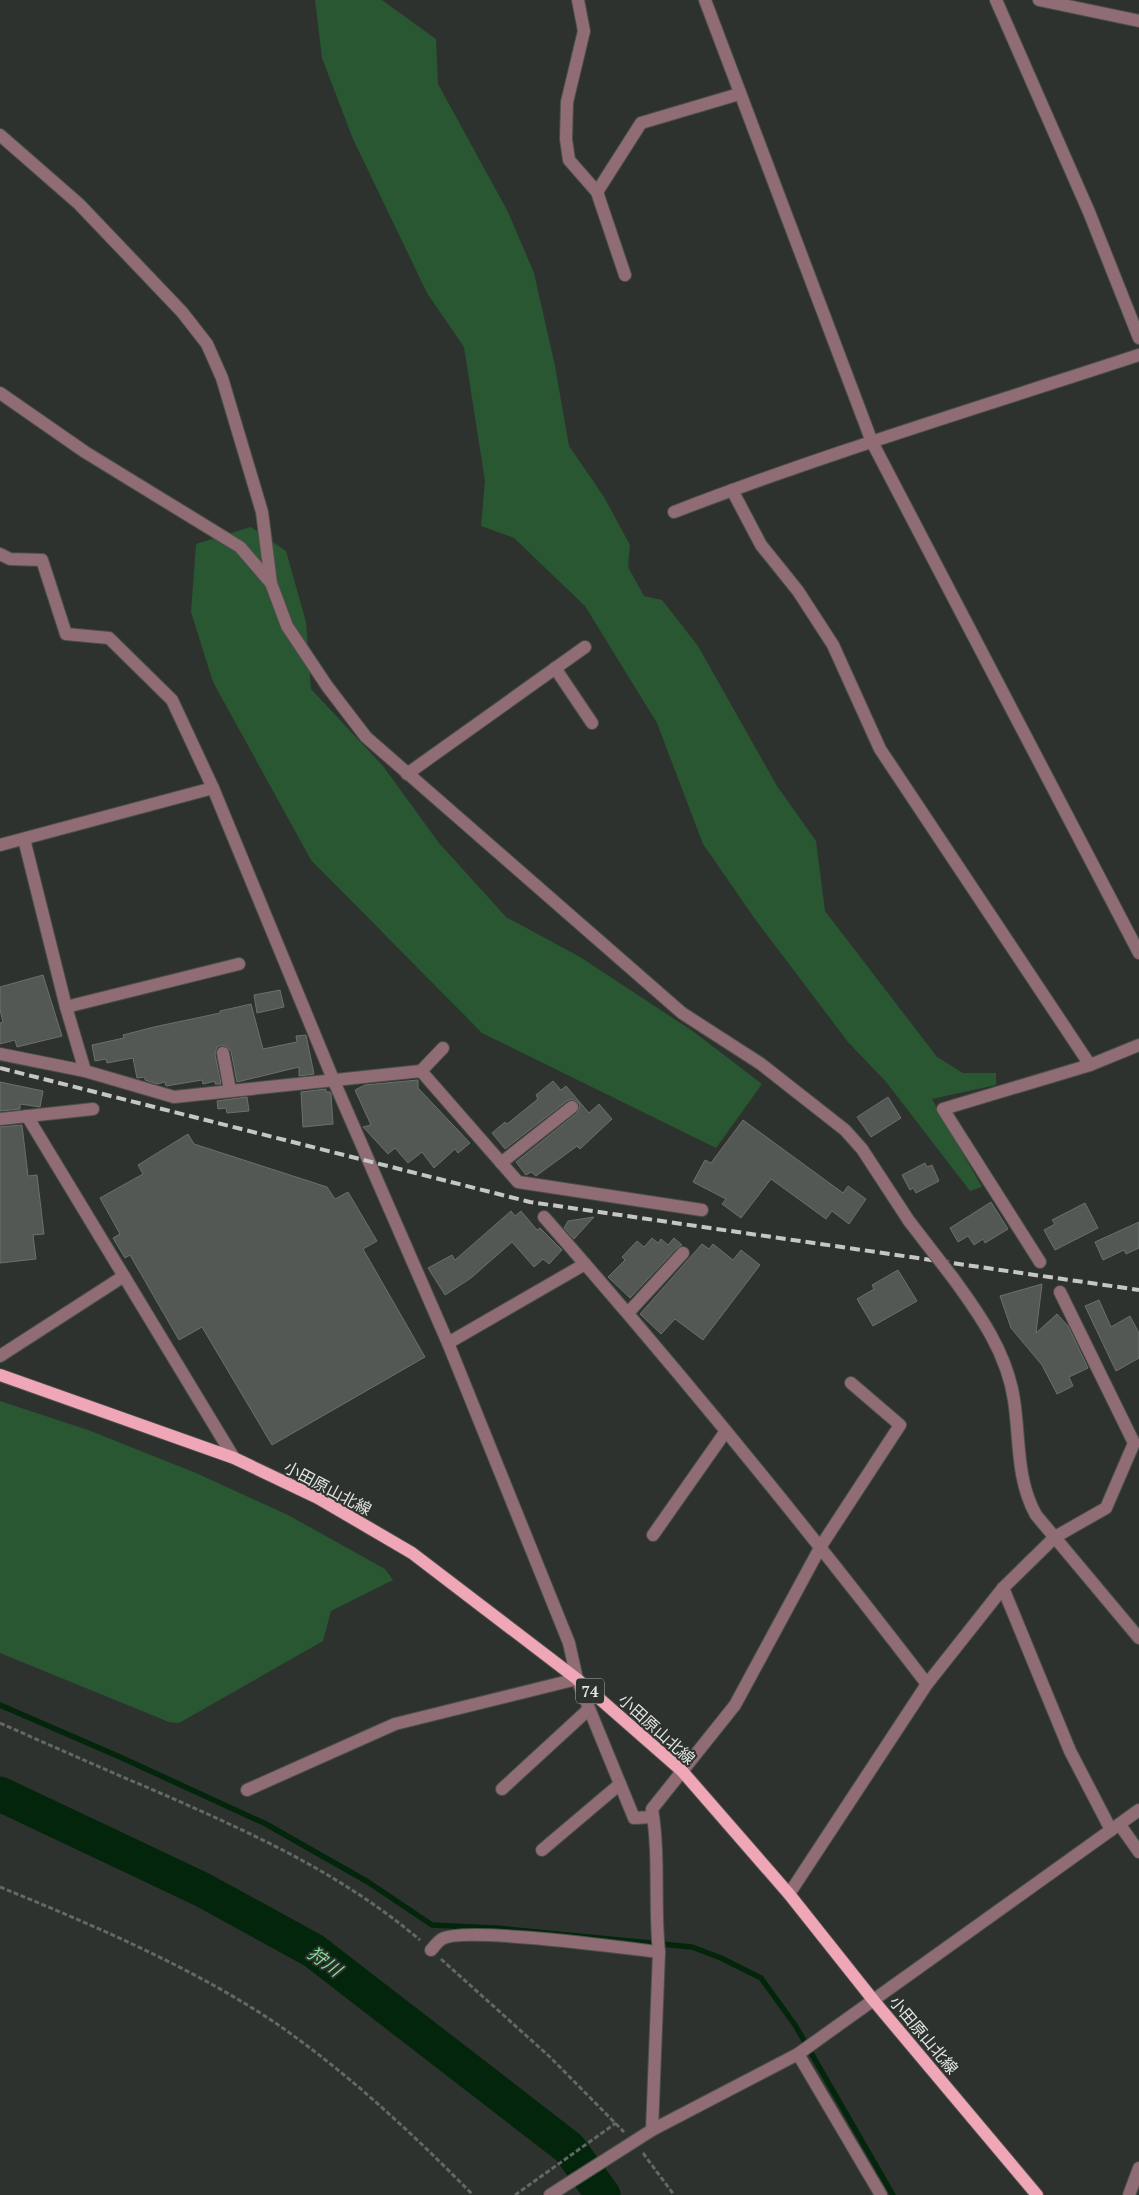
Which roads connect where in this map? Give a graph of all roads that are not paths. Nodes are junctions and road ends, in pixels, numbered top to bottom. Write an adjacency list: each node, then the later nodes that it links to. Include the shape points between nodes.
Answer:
1 (578, 0): 8 (street, via 584,31 568,102 566,139 569,160)
2 (705, 0): 6 (street)
3 (996, 0): 10 (street, via 1089,212)
4 (1039, 0): 5 (street)
5 (1139, 21)
6 (739, 94): 8 (street, via 641,123); 13 (street)
7 (0, 135): 17 (street, via 79,204 182,312 206,344 222,378 262,512)
8 (597, 192): 9 (street)
9 (625, 275)
10 (1139, 338)
11 (1139, 355): 13 (street)
12 (0, 393): 17 (street, via 84,452 240,548)
13 (872, 442): 14 (street); 25 (street)
14 (732, 490): 15 (street); 32 (street, via 761,545 798,591 833,645 880,749)
15 (674, 512)
16 (3, 558): 22 (street, via 42,560 66,634 109,638 172,700)
17 (271, 583): 21 (street, via 287,626 327,686 366,737)
18 (585, 646): 19 (street)
19 (555, 668): 20 (street); 21 (street)
20 (592, 723)
21 (407, 774): 58 (street, bridge, via 682,1013 761,1064 845,1130 862,1149 909,1221 982,1318 1002,1356 1014,1398 1026,1498)
22 (213, 788): 23 (street); 35 (street)
23 (24, 839): 24 (street); 27 (street)
24 (0, 846)
25 (1139, 953)
26 (239, 964): 27 (street)
27 (66, 1007): 33 (street)
28 (1139, 1044): 32 (street)
29 (442, 1048): 34 (street)
30 (224, 1053): 36 (street)
31 (0, 1054): 33 (street)
32 (1090, 1065): 45 (street, via 942,1109)
33 (85, 1071): 36 (street, via 174,1097)
34 (421, 1071): 35 (street); 41 (street)
35 (333, 1079): 36 (street); 50 (street)
36 (230, 1090)
37 (572, 1107): 41 (street)
38 (93, 1109): 39 (street)
39 (27, 1116): 40 (street); 47 (street)
40 (0, 1119)
41 (501, 1163): 42 (street, via 518,1182)
42 (702, 1210)
43 (544, 1218): 46 (street)
44 (683, 1253): 49 (street)
45 (1040, 1262)
46 (585, 1264): 49 (street); 50 (street)
47 (124, 1276): 51 (street); 56 (street)
48 (1060, 1292): 55 (street, via 1134,1443)
49 (628, 1314): 54 (street)
50 (448, 1343): 62 (street, via 569,1643)
51 (0, 1356)
52 (0, 1376): 56 (main road, 小田原山北線 / 74)
53 (851, 1383): 59 (street, via 900,1425)
54 (726, 1432): 57 (street); 59 (street)
55 (1134, 1452): 58 (street, via 1106,1508)
56 (234, 1458): 62 (main road, 小田原山北線 / 74, via 318,1498 412,1553)
57 (653, 1535)
58 (1055, 1537): 60 (street); 61 (street)
59 (821, 1546): 63 (street); 65 (street, via 735,1705)
60 (1003, 1588): 63 (street); 71 (street, via 1070,1751)
61 (1139, 1638)
62 (577, 1678): 64 (street); 65 (main road, 小田原山北線 / 74); 68 (street, via 395,1724)
63 (926, 1684): 74 (street)
64 (589, 1709): 66 (street); 67 (street)
65 (682, 1771): 70 (street, via 652,1810); 74 (main road, 小田原山北線 / 74)
66 (620, 1784): 70 (street, via 634,1818); 72 (street)
67 (502, 1789)
68 (246, 1790)
69 (1139, 1810): 71 (street)
70 (653, 1818): 76 (street, via 657,1838)
71 (1115, 1828): 73 (street); 77 (street)
72 (542, 1850)
73 (1139, 1852)
74 (789, 1894): 77 (main road, 小田原山北線 / 74)
75 (431, 1950): 76 (street, via 442,1938 468,1934)
76 (660, 1952): 79 (street)
77 (874, 2000): 78 (street); 83 (main road, 小田原山北線 / 74)
78 (798, 2054): 79 (street); 82 (street)
79 (652, 2130): 81 (street)
80 (1139, 2168): 84 (street)
81 (550, 2195)
82 (882, 2195)
83 (1037, 2195)
84 (1129, 2195)

